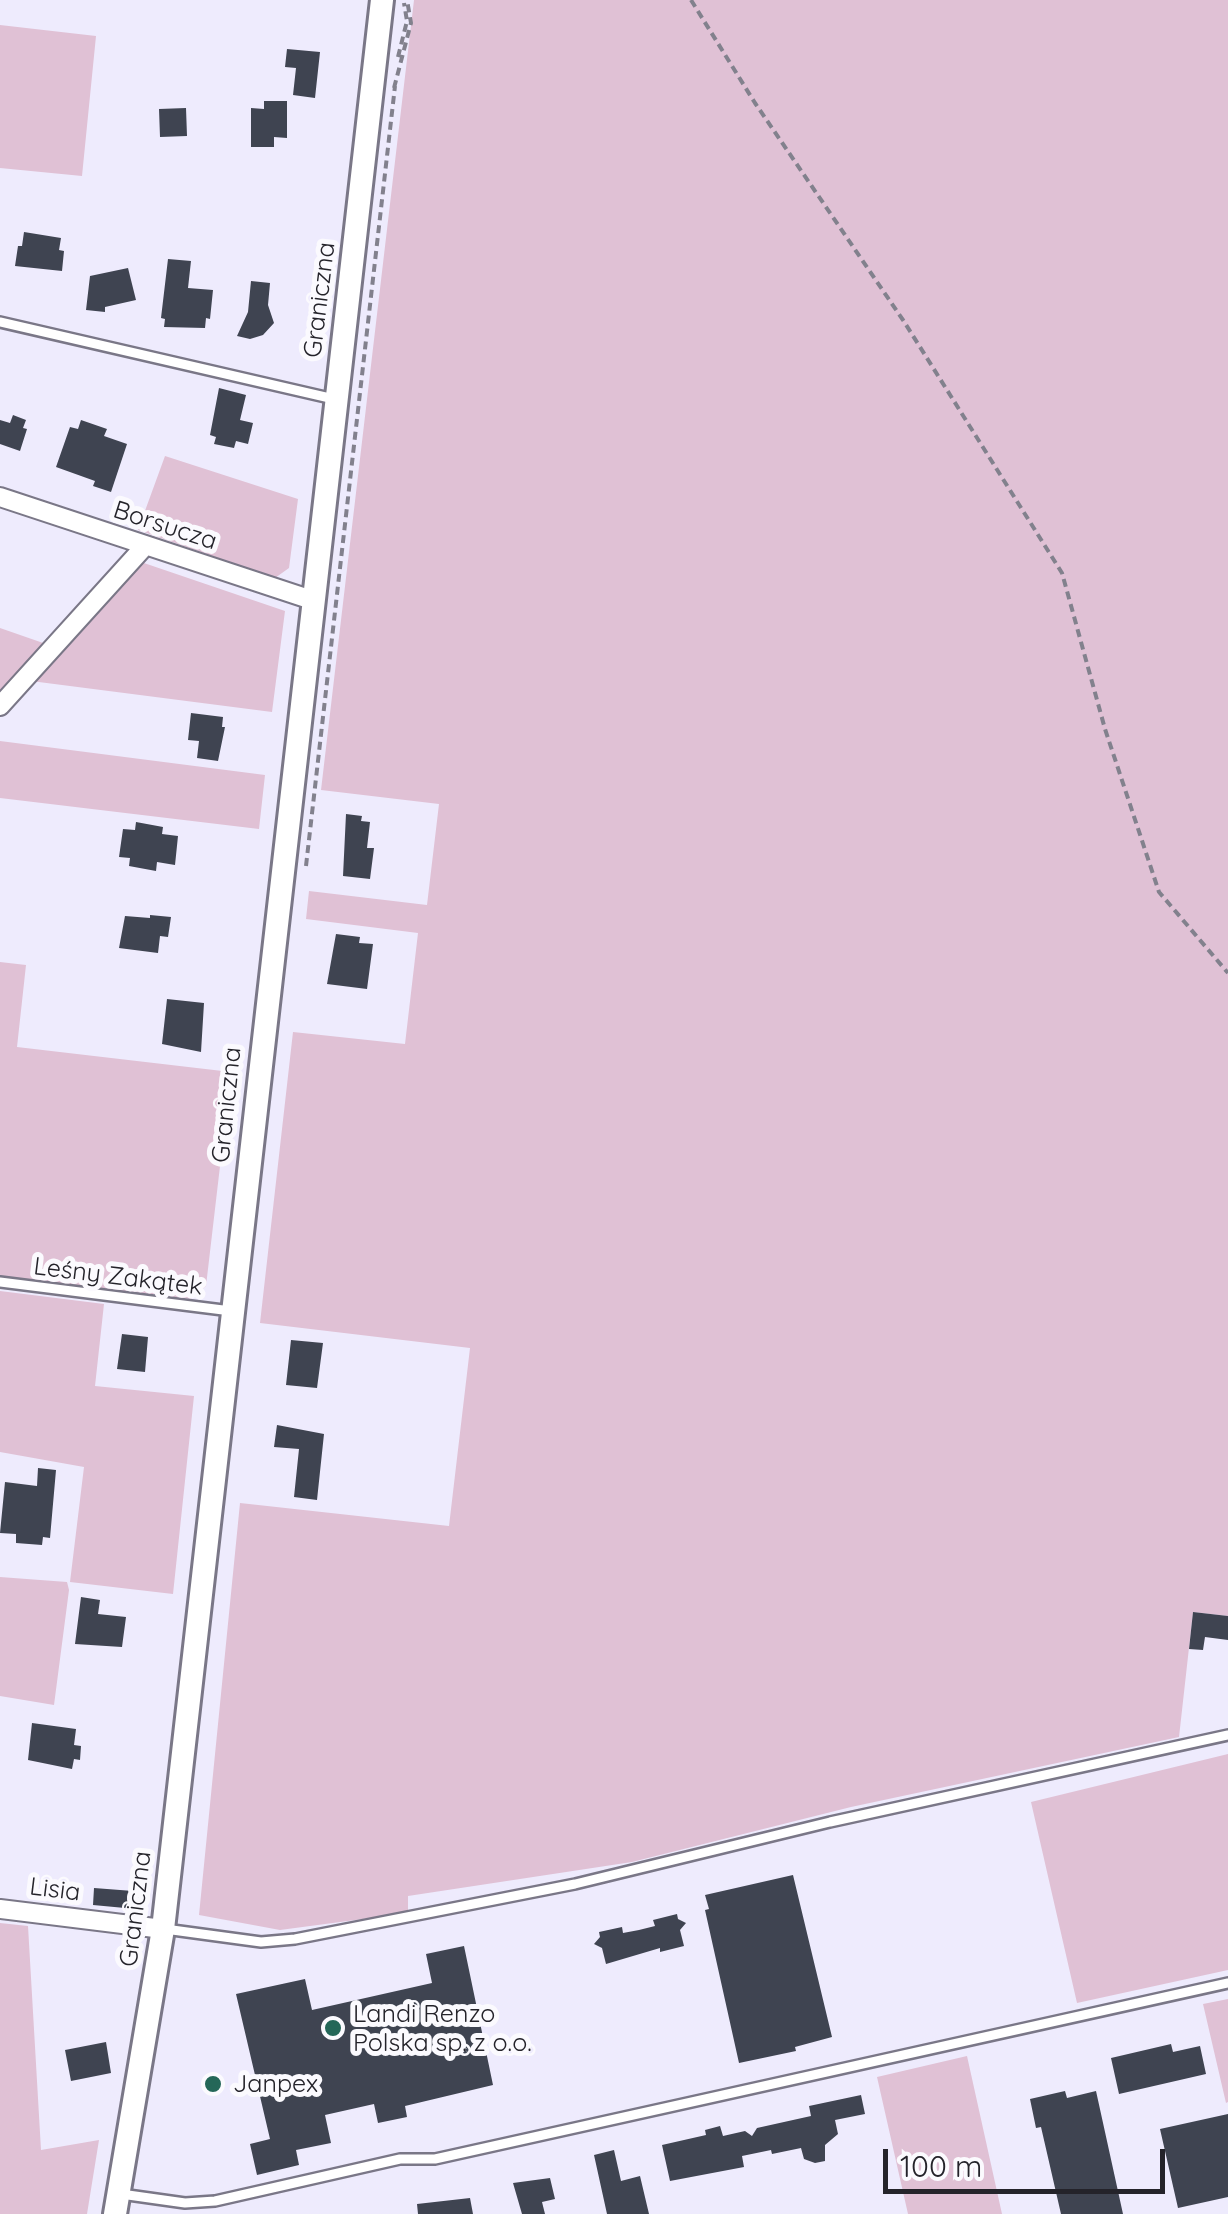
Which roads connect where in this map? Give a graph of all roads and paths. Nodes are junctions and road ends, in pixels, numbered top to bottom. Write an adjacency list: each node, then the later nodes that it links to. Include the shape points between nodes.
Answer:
1 (382, 0): 4 (street, Graniczna)
2 (691, 0): 9 (path, via 1062,573 1159,892)
3 (0, 322): 4 (lane)
4 (336, 400): 7 (street, Graniczna)
5 (0, 497): 6 (street, Borsucza)
6 (144, 547): 7 (street, Borsucza); 8 (street)
7 (315, 601): 11 (street, Graniczna)
8 (0, 706)
9 (1228, 973)
10 (0, 1282): 11 (lane, Leśny Zakątek)
11 (231, 1311): 14 (street, Graniczna)
12 (1228, 1735): 14 (lane, via 575,1884 295,1939 261,1942)
13 (0, 1909): 14 (street, Lisia)
14 (162, 1929): 16 (street, Graniczna)
15 (1228, 1983): 16 (lane, via 435,2159 400,2159 215,2201)
16 (116, 2204)

